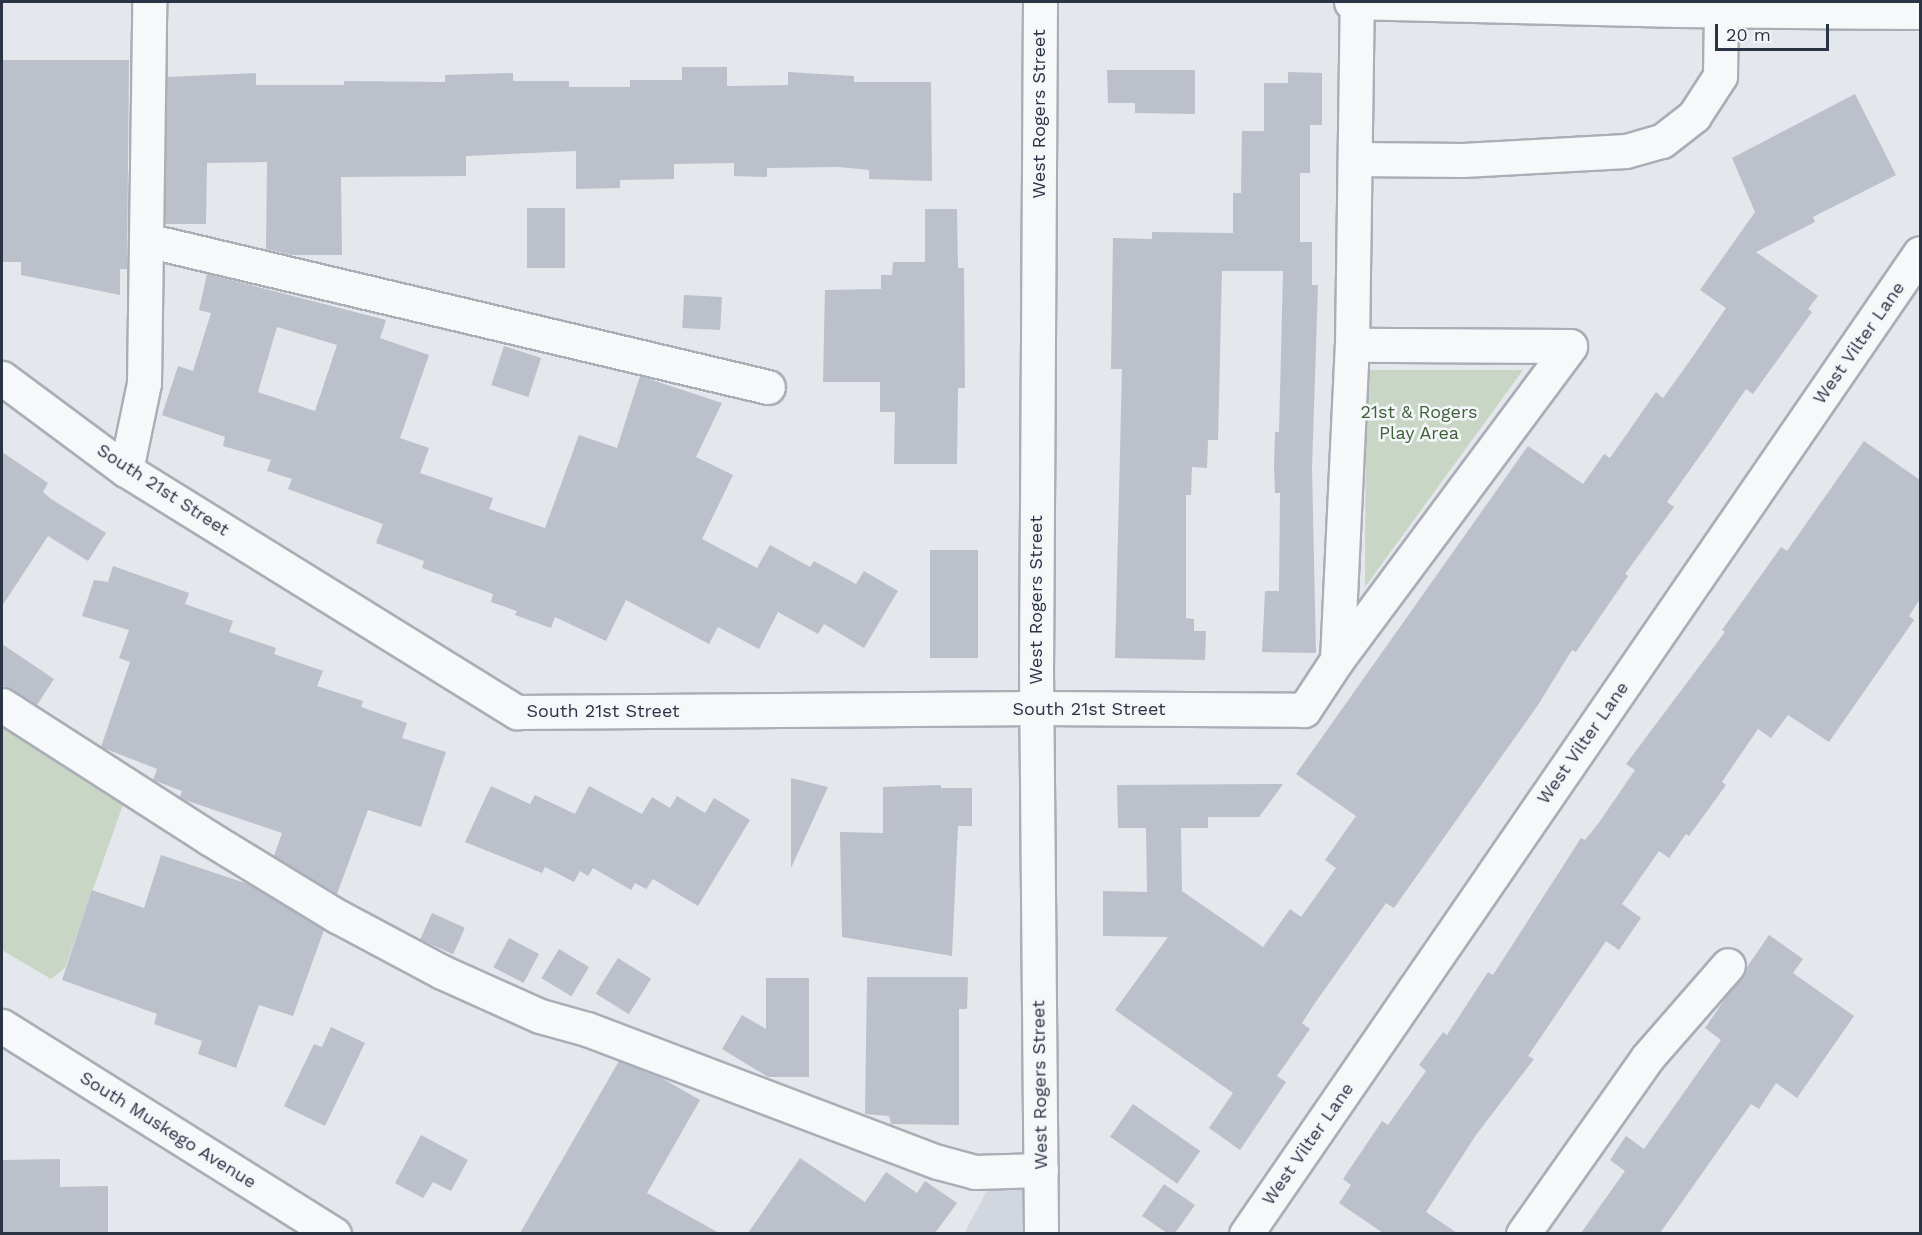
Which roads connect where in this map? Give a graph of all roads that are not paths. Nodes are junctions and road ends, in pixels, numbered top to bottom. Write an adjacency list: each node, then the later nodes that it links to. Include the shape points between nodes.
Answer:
1 (148, 2): 11 (street)
2 (1035, 2): 3 (street)
3 (1040, 2): 4 (street); 19 (street, West Rogers Street)
4 (1047, 2)
5 (1351, 2): 6 (street)
6 (1357, 2): 7 (street); 10 (street)
7 (1679, 6): 8 (street)
8 (1721, 11): 9 (street); 10 (street, via 1720,76 1694,116 1662,141 1626,152 1463,160)
9 (1920, 12)
10 (1355, 159): 13 (street)
11 (146, 240): 15 (street); 16 (street, via 144,383)
12 (1920, 253): 25 (street, West Vilter Lane)
13 (1352, 345): 17 (street); 17 (street, via 1570,346)
14 (2, 378): 16 (street, South 21st Street)
15 (768, 387)
16 (126, 470): 19 (street, South 21st Street, via 517,712)
17 (1337, 660): 19 (street, South 21st Street, via 1304,710)
18 (2, 705): 22 (street, via 317,904 461,981 540,1016 586,1029 938,1162 975,1172)
19 (1036, 708): 22 (street, West Rogers Street)
20 (1728, 965): 26 (street, via 1647,1058)
21 (2, 1026): 23 (street, South Muskego Avenue)
22 (1041, 1170): 24 (street, West Rogers Street)
23 (334, 1233)
24 (1041, 1233)
25 (1246, 1233)
26 (1523, 1233)

